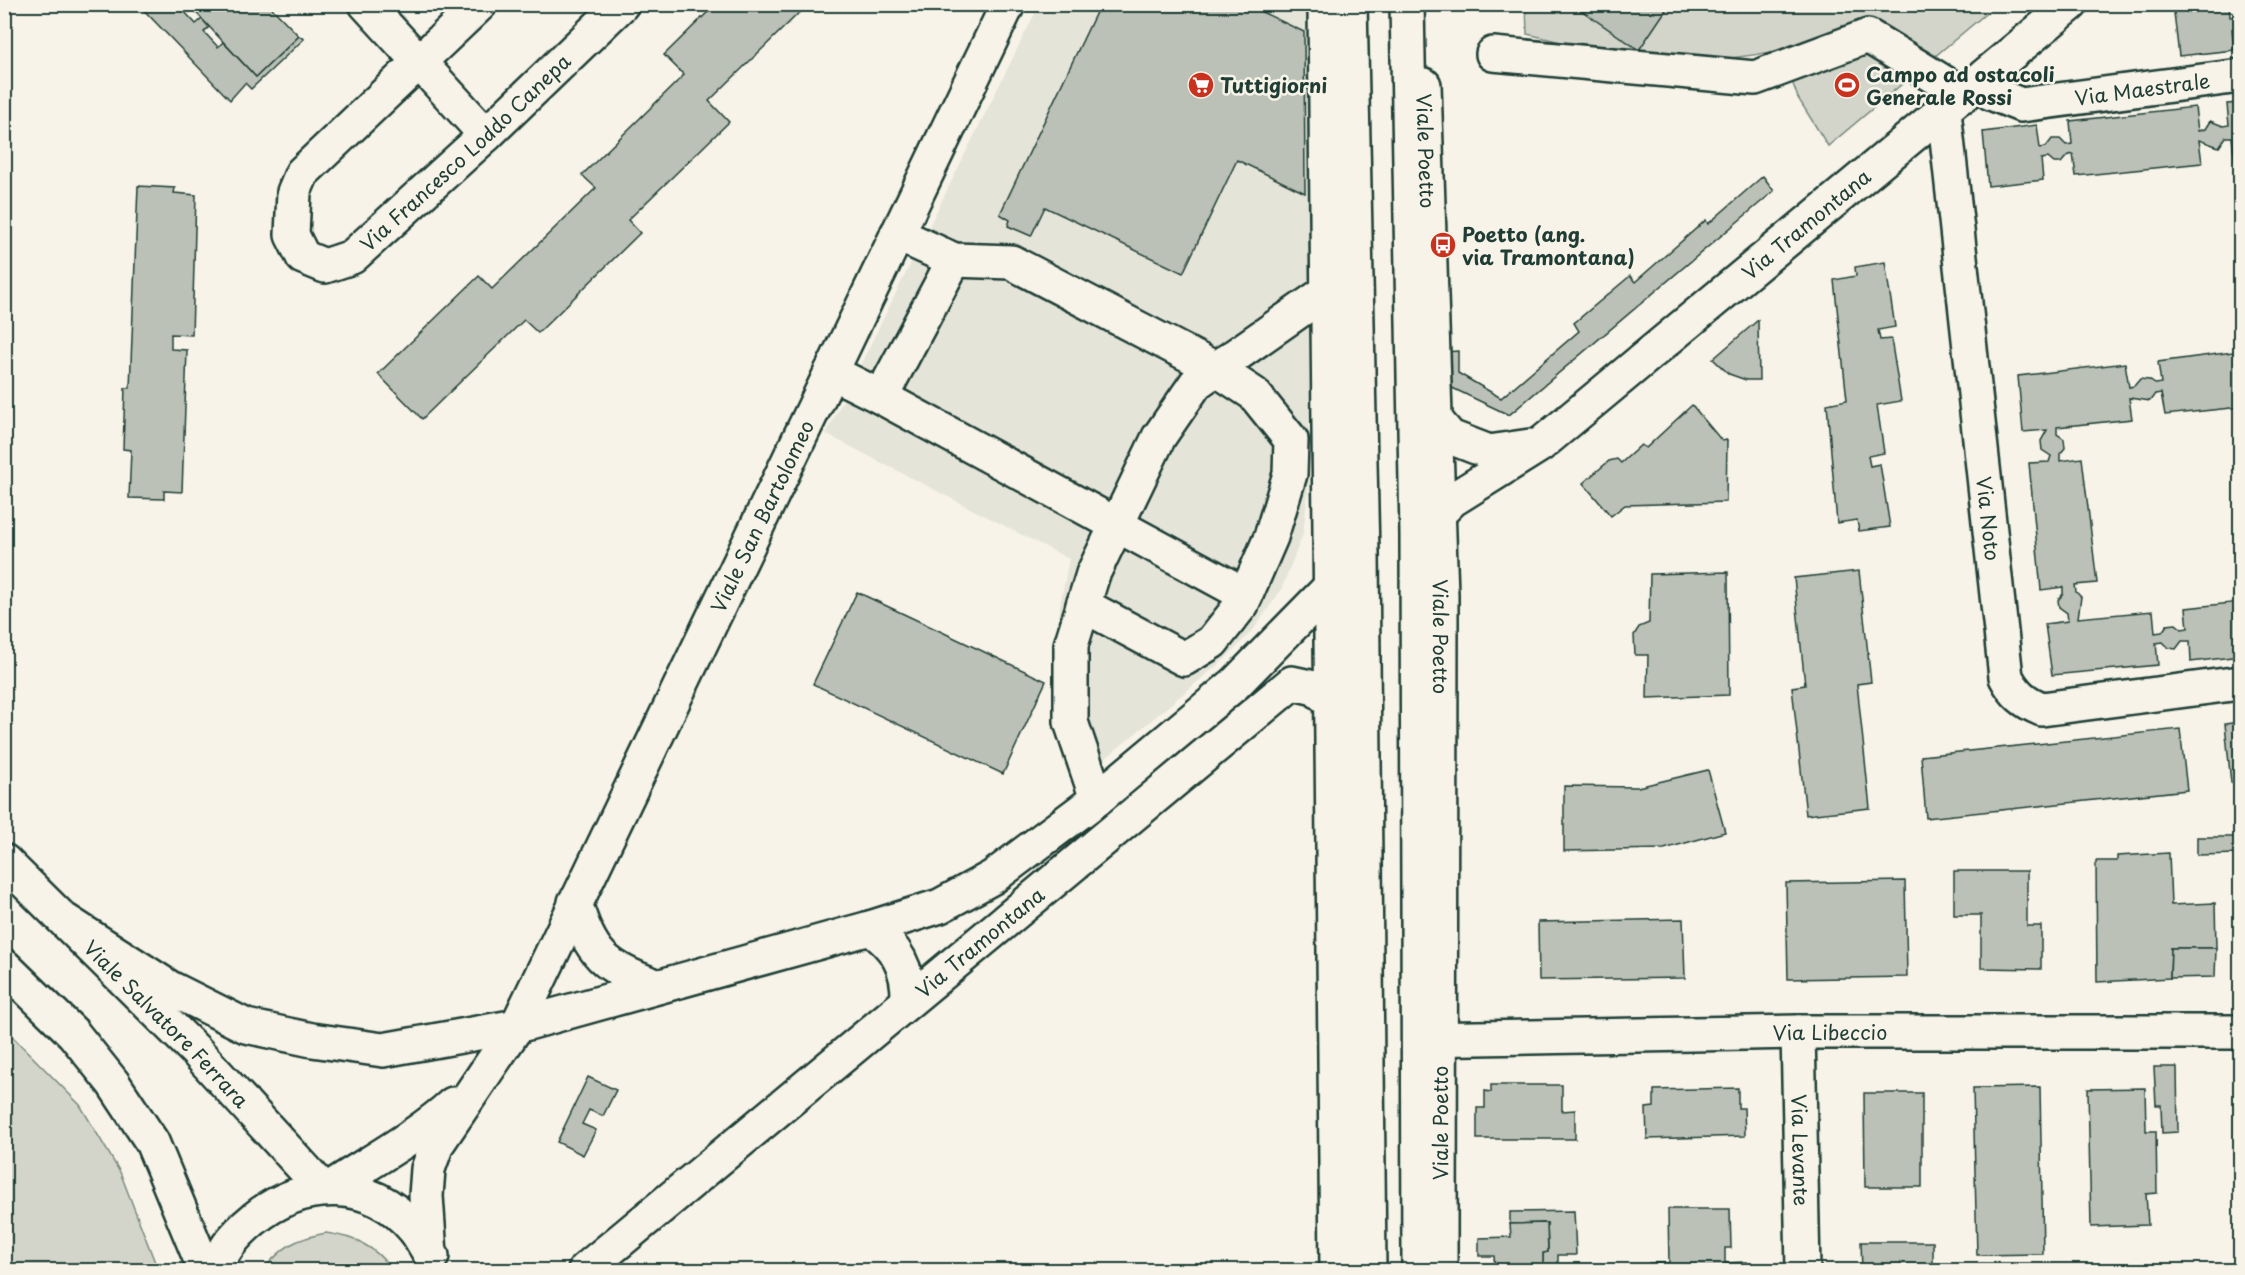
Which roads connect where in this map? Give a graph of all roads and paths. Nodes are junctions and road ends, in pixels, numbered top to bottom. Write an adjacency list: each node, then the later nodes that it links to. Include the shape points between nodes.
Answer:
1 (366, 4): 11 (main road)
2 (480, 4): 11 (main road, Via Francesco Loddo Canepa)
3 (622, 4): 14 (main road, Via Francesco Loddo Canepa)
4 (1008, 4): 15 (main road, Viale San Bartolomeo)
5 (1324, 4): 18 (main road)
6 (1350, 4): 17 (main road)
7 (1407, 4): 21 (main road, Viale Poetto)
8 (1422, 4): 23 (main road, Viale Poetto)
9 (2071, 4): 13 (main road, Via Tramontana)
10 (1493, 54): 13 (main road, Via Maestrale, via 1755,78 1868,36)
11 (421, 62): 14 (main road); 14 (main road, Via Francesco Loddo Canepa, via 302,173 294,192 292,235 303,257 325,266 352,257)
12 (2241, 76): 13 (main road, Via Maestrale, via 2021,105 1990,93)
13 (1963, 96): 24 (main road, Via Tramontana); 31 (main road, Via Noto, via 2006,677 2012,690 2026,703 2042,709)
14 (486, 135)
15 (897, 234): 16 (main road); 20 (main road, Viale San Bartolomeo)
16 (954, 260): 19 (main road, via 1011,262); 22 (main road)
17 (1356, 271): 18 (main road); 27 (main road)
18 (1326, 292): 19 (main road); 28 (main road)
19 (1216, 369): 25 (main road, via 1196,383 1159,437); 29 (main road, via 1254,394 1291,440 1290,474 1271,537)
20 (831, 372): 22 (main road); 36 (main road, Viale San Bartolomeo)
21 (1414, 395): 23 (main road); 26 (main road, Viale Poetto)
22 (881, 397): 25 (main road)
23 (1436, 420): 24 (main road, via 1450,437 1489,452); 26 (main road, Viale Poetto)
24 (1540, 445): 26 (main road, Via Tramontana, via 1452,500)
25 (1117, 524): 29 (main road); 30 (main road)
26 (1428, 524): 45 (main road, Viale Poetto)
27 (1362, 554): 28 (main road, Via Tramontana); 33 (main road)
28 (1329, 588): 32 (main road); 34 (main road, Via Tramontana, via 1236,683)
29 (1246, 595): 30 (main road, via 1212,642 1184,659)
30 (1083, 605): 34 (main road, via 1071,645 1071,722)
31 (2241, 683)
32 (1331, 699): 33 (main road, Via Tramontana, via 1340,707); 41 (main road, Via Tramontana, via 1315,688 1292,683); 52 (main road)
33 (1364, 755): 53 (main road)
34 (1097, 799): 38 (main road, Via Tramontana, via 993,877 940,906)
35 (4, 861): 37 (main road, Viale Salvatore Ferrara)
36 (575, 902): 40 (main road, via 583,930 600,957 625,975); 42 (main road, Viale San Bartolomeo)
37 (66, 921): 42 (main road, via 170,988 246,1026 383,1050); 47 (main road, Viale Salvatore Ferrara)
38 (870, 928): 40 (main road, Via Tramontana); 41 (main road, via 893,946 901,958 909,986)
39 (4, 966): 49 (main road, via 73,1033 152,1142)
40 (656, 986): 42 (main road)
41 (908, 1000): 51 (main road, Via Tramontana)
42 (517, 1026): 46 (main road, Viale San Bartolomeo)
43 (1798, 1032): 44 (main road, Via Libeccio); 45 (main road, Via Libeccio); 56 (main road, Via Levante)
44 (2241, 1032)
45 (1430, 1038): 54 (main road, Viale Poetto); 55 (main road, Viale Poetto)
46 (478, 1081): 47 (main road, Viale San Bartolomeo, via 431,1124); 48 (main road, Viale San Bartolomeo, via 437,1144 428,1169 426,1196)
47 (327, 1188): 48 (main road, via 357,1192 384,1204 414,1228); 50 (main road, via 305,1191 270,1206 230,1242)
48 (433, 1262)
49 (205, 1270)
50 (217, 1270)
51 (585, 1270)
52 (1337, 1270)
53 (1369, 1270)
54 (1419, 1270)
55 (1440, 1270)
56 (1803, 1270)

